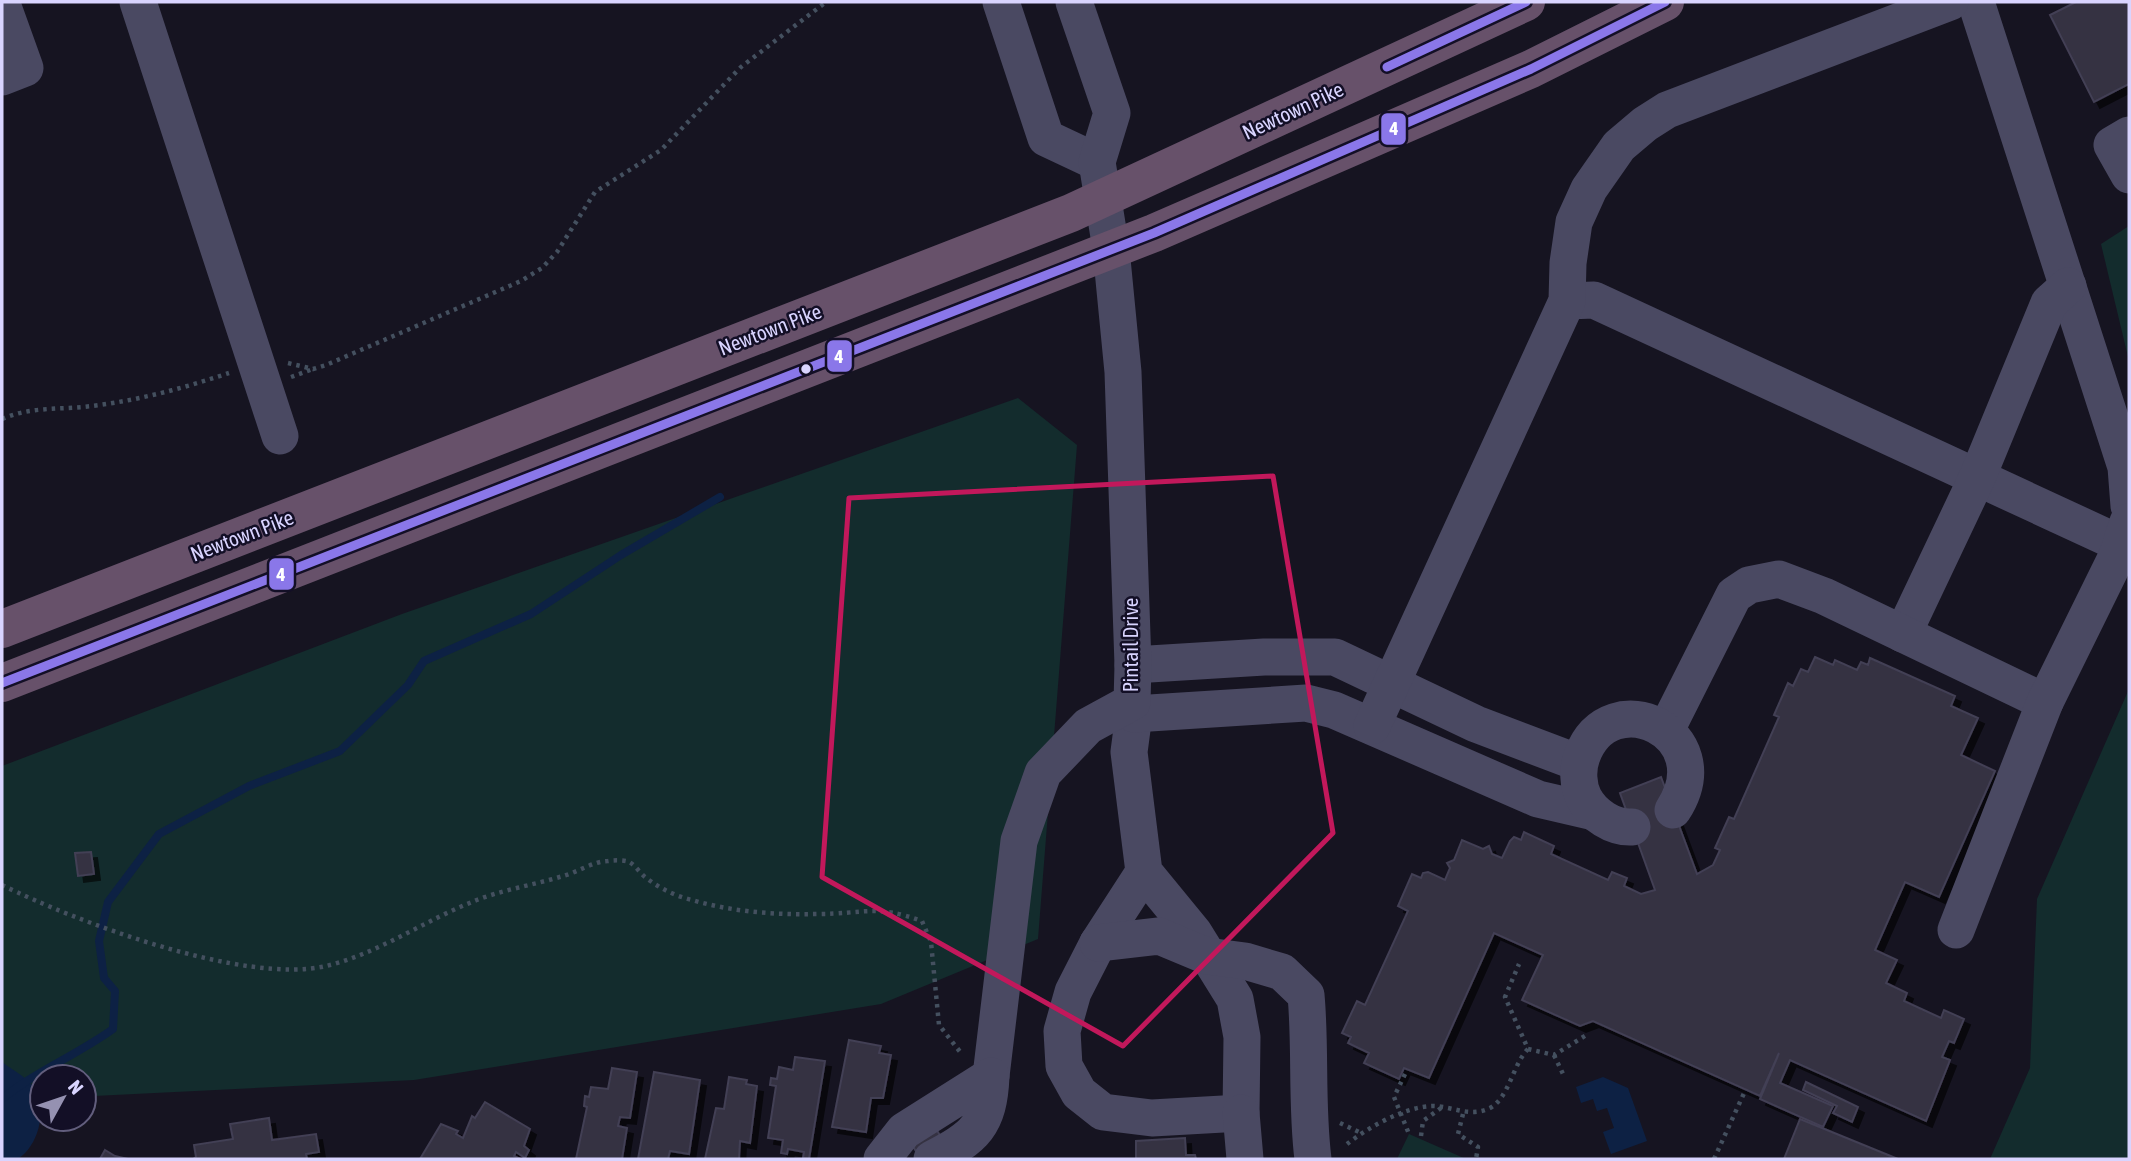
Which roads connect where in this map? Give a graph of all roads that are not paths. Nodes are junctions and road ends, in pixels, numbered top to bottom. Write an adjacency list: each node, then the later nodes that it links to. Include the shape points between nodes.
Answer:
1 (138, 2): 17 (street)
2 (1001, 2): 11 (street, via 1046,138)
3 (1074, 2): 11 (street, via 1112,113)
4 (1526, 2): 13 (highway, Newtown Pike)
5 (1665, 2): 14 (highway, via 1518,75)
6 (1950, 2): 16 (street, via 1667,110 1645,124 1619,146 1589,189 1574,222)
7 (1976, 2): 15 (street)
8 (2, 4): 9 (street, via 25,68)
9 (2, 77)
10 (2129, 135): 12 (street, via 2112,145)
11 (1097, 162): 13 (street, Pintail Drive)
12 (2129, 175)
13 (1103, 199): 14 (street, Pintail Drive); 21 (highway, Newtown Pike)
14 (1111, 250): 23 (street, Pintail Drive, via 1123,372); 24 (highway)
15 (2068, 286): 18 (street, via 2049,303); 19 (street, via 2126,467)
16 (1567, 301): 18 (street, via 1594,300); 25 (street)
17 (280, 436)
18 (1977, 478): 20 (street); 22 (street)
19 (2129, 506)
20 (2125, 531): 26 (street)
21 (2, 629)
22 (1903, 634): 26 (street); 29 (street, via 1779,579 1749,585 1734,596)
23 (1133, 665): 25 (street, via 1335,657); 27 (street, Pintail Drive)
24 (2, 683)
25 (1392, 684): 28 (street); 30 (street, via 1476,724)
26 (2045, 702): 35 (street)
27 (1133, 708): 28 (street, via 1306,703); 34 (street, via 1129,752); 38 (street, Pintail Drive, via 1088,726 1043,773 1019,841)
28 (1372, 726): 32 (street, via 1538,799)
29 (1666, 730): 30 (street, via 1631,719 1614,722 1597,732); 31 (street, via 1679,744 1688,778)
30 (1579, 763): 32 (street, via 1578,780)
31 (1673, 810)
32 (1594, 812): 33 (street, via 1609,822)
33 (1632, 827)
34 (1144, 872): 36 (street); 37 (street)
35 (1956, 930)
36 (1098, 943): 37 (street, via 1159,936); 39 (street, via 1073,992 1062,1031 1064,1066 1079,1093 1103,1112 1152,1118)
37 (1207, 956): 39 (street, via 1235,999 1242,1037); 43 (street, via 1282,972 1306,995 1307,1114)
38 (991, 1075): 40 (street, via 904,1131); 41 (street, Pintail Drive, via 990,1108 978,1127 953,1149)
39 (1241, 1113): 42 (street)
40 (882, 1159)
41 (932, 1159)
42 (1245, 1159)
43 (1313, 1159)

